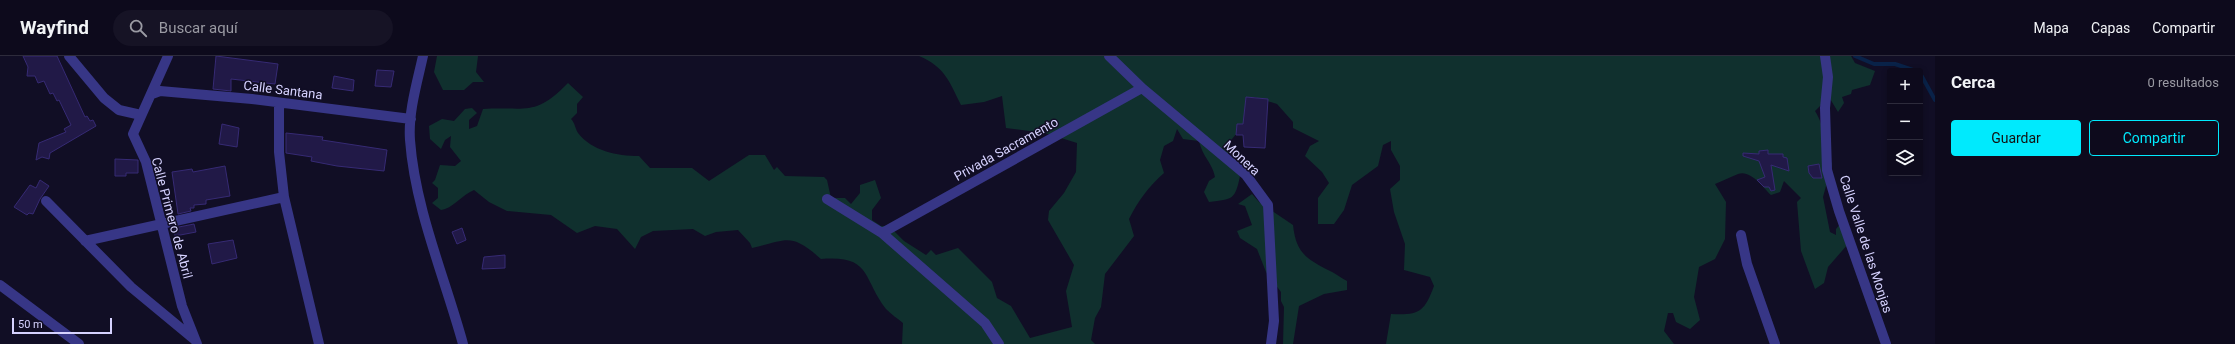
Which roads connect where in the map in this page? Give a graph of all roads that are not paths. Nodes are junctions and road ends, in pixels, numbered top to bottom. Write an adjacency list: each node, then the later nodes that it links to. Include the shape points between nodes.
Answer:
1 (69, 56): 9 (street, via 104,98 120,110)
2 (168, 56): 7 (street, Calle Primero de Abril)
3 (423, 56): 10 (street)
4 (1109, 56): 6 (street, Monera)
5 (1825, 56): 26 (street, Calle Valle de las Monjas, via 1828,77 1825,108 1827,170 1838,211)
6 (1142, 88): 15 (street, Privada Sacramento); 24 (street, Monera, via 1246,175 1268,204 1274,322)
7 (152, 94): 8 (street, Calle Santana, via 160,91); 9 (street, Calle Primero de Abril)
8 (278, 103): 10 (street, Calle Santana); 11 (street, via 279,152)
9 (141, 115): 14 (street, Calle Primero de Abril, via 134,134 146,162)
10 (411, 119): 22 (street, via 410,139 417,181 429,232)
11 (284, 197): 14 (street); 21 (street)
12 (827, 199): 15 (street)
13 (46, 201): 17 (street)
14 (162, 225): 17 (street); 19 (street, Calle Primero de Abril, via 182,306)
15 (882, 233): 23 (street, via 986,322)
16 (1741, 235): 25 (street, via 1747,264)
17 (85, 241): 19 (street, via 131,287)
18 (0, 285): 20 (street)
19 (196, 342)
20 (77, 343)
21 (319, 344)
22 (463, 344)
23 (999, 344)
24 (1271, 344)
25 (1775, 344)
26 (1886, 344)

